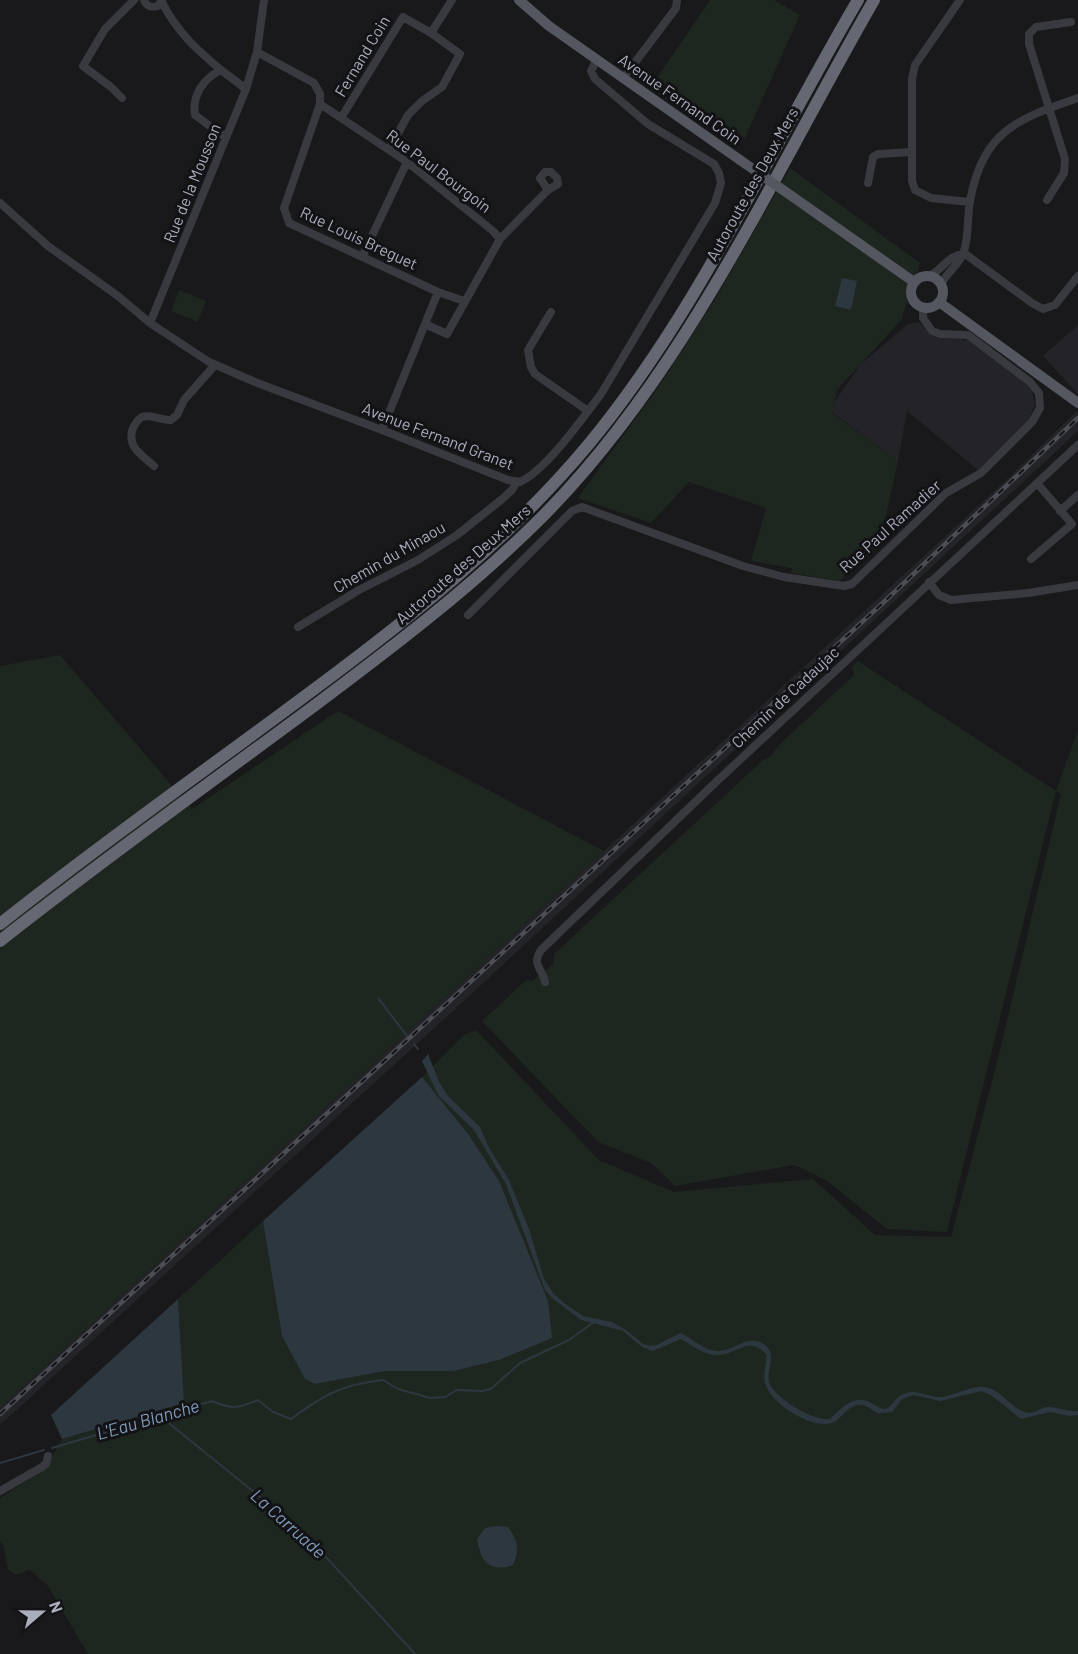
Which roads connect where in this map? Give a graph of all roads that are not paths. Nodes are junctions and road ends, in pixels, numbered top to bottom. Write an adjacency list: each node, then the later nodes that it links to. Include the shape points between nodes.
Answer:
1 (134, 0): 18 (street, via 105,29 83,66)
2 (144, 0): 10 (street, via 152,7)
3 (264, 0): 13 (street, Rue de la Mousson)
4 (452, 0): 12 (street)
5 (519, 0): 14 (main road, Avenue Fernand Coin)
6 (677, 0): 16 (street, via 676,8)
7 (858, 0): 61 (highway, Autoroute des Deux Mers, via 674,324 588,445 530,508 465,570 359,656)
8 (874, 0): 62 (highway, Autoroute des Deux Mers, via 685,333 598,453 543,516 476,578 369,666)
9 (960, 0): 25 (street, via 915,65)
10 (162, 1): 15 (street, via 187,41)
11 (1071, 22): 21 (street, via 1036,27 1029,34)
12 (431, 33): 22 (street, Fernand Coin, via 403,17); 24 (street, Fernand Coin, via 460,54 442,87 408,115)
13 (257, 52): 17 (street, Rue de la Mousson); 20 (street, Rue Paul Bourgoin, via 314,83)
14 (597, 59): 16 (main road, Avenue Fernand Coin); 48 (street, Avenue Fernand Granet, via 591,70 595,80 648,124 710,161 721,183 715,203)
15 (221, 70): 17 (street); 23 (street, via 207,79 193,102 195,115)
16 (624, 77): 37 (main road, Avenue Fernand Coin, bridge)
17 (246, 89): 23 (street, Rue de la Mousson)
18 (122, 98)
19 (1078, 98): 21 (street)
20 (320, 104): 22 (street, Rue Paul Bourgoin); 34 (street, Rue Louis Breguet, via 284,208 289,223)
21 (1049, 108): 29 (street, via 1065,159 1064,173); 30 (street, via 1029,115 995,141 976,177)
22 (341, 118): 24 (street, Rue Paul Bourgoin)
23 (226, 138): 44 (street, Rue de la Mousson)
24 (389, 150): 26 (street, Rue Paul Bourgoin)
25 (912, 152): 27 (street, via 873,157); 30 (street, via 915,190 931,198)
26 (407, 162): 32 (street, Rue Paul Bourgoin); 34 (street)
27 (868, 183)
28 (548, 190): 32 (street)
29 (1047, 200)
30 (970, 202): 33 (street)
31 (0, 203): 44 (street, Avenue Fernand Granet, via 48,246)
32 (500, 239): 40 (street)
33 (964, 253): 35 (street, via 950,257); 36 (street, via 1043,309 1055,305); 38 (street)
34 (362, 257): 39 (street, Rue Louis Breguet)
35 (930, 276): 37 (main road); 38 (main road)
36 (1078, 276)
37 (914, 282): 42 (main road, via 912,299)
38 (941, 285): 41 (main road, via 943,294)
39 (438, 292): 40 (street, Rue Louis Breguet); 45 (street)
40 (464, 301): 45 (street, via 447,334)
41 (939, 302): 42 (main road); 47 (main road)
42 (923, 308): 59 (street, Rue Paul Ramadier, via 923,318 932,331 968,335 1030,382 1038,393 1040,408 1035,419 981,473 941,497 852,584 784,577 743,566 582,507 572,511)
43 (551, 312): 48 (street, via 528,350 531,367 535,374)
44 (150, 323): 46 (street, Avenue Fernand Granet)
45 (424, 324): 49 (street)
46 (215, 365): 49 (street, Avenue Fernand Granet); 51 (street, via 171,420 151,416 137,421 131,445)
47 (1074, 400)
48 (588, 411): 52 (street, Avenue Fernand Granet, via 543,465)
49 (382, 430): 52 (street, Avenue Fernand Granet)
50 (1078, 445): 53 (street, Chemin de Cadaujac)
51 (154, 466)
52 (516, 483): 60 (street, Chemin du Minaou, via 501,500 456,535)
53 (1037, 483): 55 (street); 57 (street, Chemin de Cadaujac)
54 (1078, 495): 55 (street)
55 (1060, 511): 56 (street, via 1072,524)
56 (1031, 559)
57 (929, 582): 58 (street, via 939,595 951,600); 63 (street, Chemin de Cadaujac, via 541,950 536,964)
58 (1078, 585)
59 (468, 615)
60 (298, 627)
61 (0, 924)
62 (0, 941)
63 (545, 982)
64 (48, 1456): 65 (street, via 42,1467)
65 (0, 1491)

